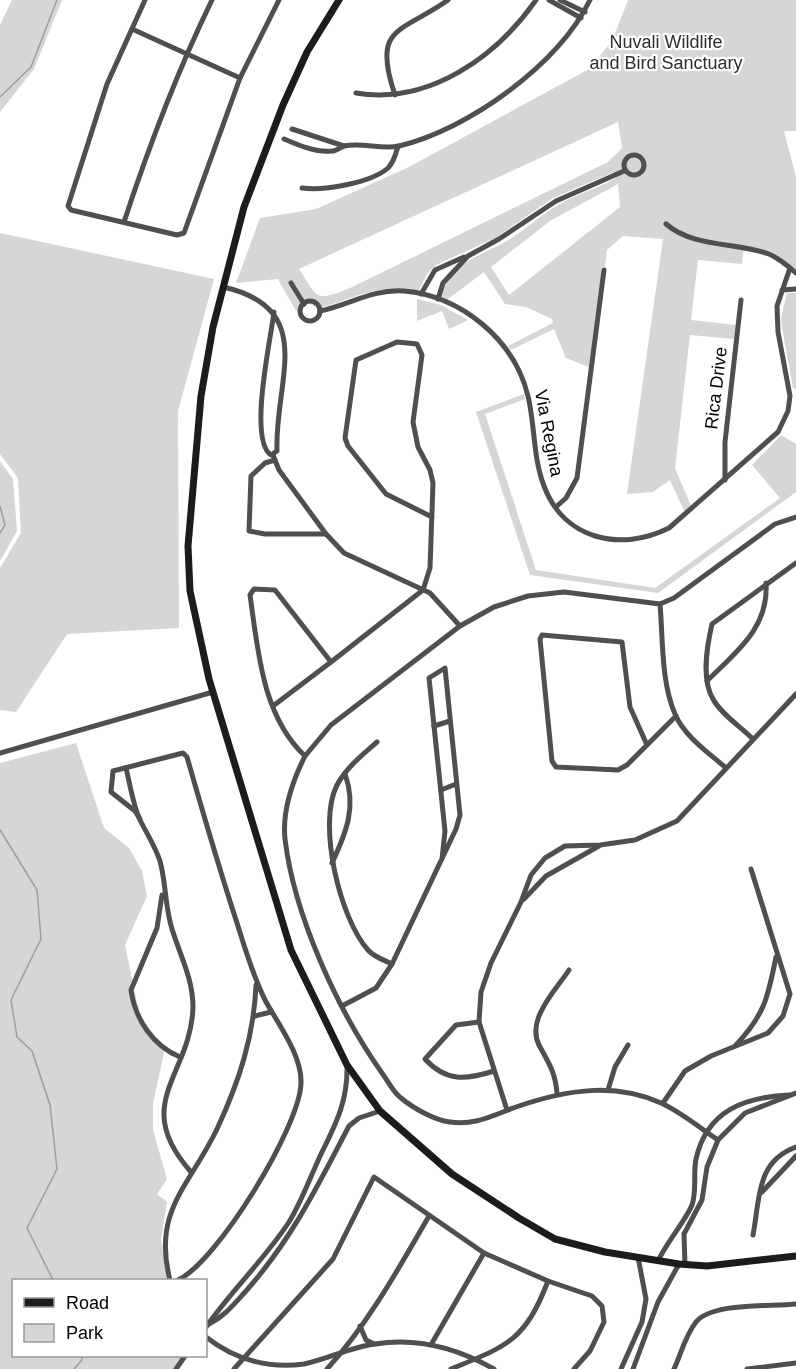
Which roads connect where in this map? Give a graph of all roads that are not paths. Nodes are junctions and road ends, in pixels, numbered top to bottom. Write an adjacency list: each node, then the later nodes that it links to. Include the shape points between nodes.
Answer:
1 (145, 0): 11 (street)
2 (212, 0): 12 (street)
3 (279, 0): 13 (street)
4 (339, 0): 29 (street, via 307,52 275,123 244,207)
5 (447, 0): 15 (street, via 399,28 388,42 386,62)
6 (536, 0): 15 (street, via 508,36 483,57 418,90)
7 (549, 0): 10 (street)
8 (560, 0): 10 (street)
9 (590, 0): 10 (street)
10 (583, 15): 19 (street, via 531,74 500,98 453,124)
11 (132, 29): 12 (street); 22 (street, via 107,84 68,206 71,210)
12 (186, 54): 13 (street); 22 (street, via 154,130)
13 (240, 78): 22 (street, via 184,233 177,235)
14 (356, 93): 15 (street, via 381,98)
15 (395, 95)
16 (292, 129): 18 (street)
17 (284, 139): 18 (street, via 326,151)
18 (344, 146): 19 (street)
19 (398, 146): 21 (street, via 391,165 378,174 318,191)
20 (624, 171): 24 (street, via 556,201)
21 (302, 188)
22 (124, 222)
23 (666, 224): 25 (street, via 694,240 767,254)
24 (468, 256): 32 (street, via 435,270); 33 (street, via 442,283)
25 (790, 268): 27 (street); 31 (street, Via Regina)
26 (604, 270): 40 (street, via 577,478 566,498)
27 (796, 273)
28 (291, 283): 35 (street)
29 (223, 287): 37 (street, via 255,297); 51 (street, via 201,396 188,546 190,591)
30 (796, 289): 31 (street)
31 (782, 290): 39 (street, Via Regina, via 777,318 790,396 788,411 778,432)
32 (421, 294): 33 (street, Via Regina); 36 (street, Via Regina, via 376,293)
33 (438, 299): 40 (street, Via Regina, via 475,317 512,358 528,398 544,486)
34 (741, 300): 39 (street, Rica Drive, via 725,442)
35 (304, 304): 36 (street, via 315,303); 36 (street, via 300,313 306,321 316,320)
36 (320, 311)
37 (274, 312): 38 (street, via 285,340); 38 (street, via 261,401 262,438 267,453)
38 (274, 457): 43 (street, via 279,470); 43 (street, via 251,476 249,531)
39 (725, 480): 40 (street, Via Regina, via 669,528 630,541 612,541 586,532)
40 (556, 506)
41 (432, 517): 41 (street, via 433,483 418,447 413,422 421,349 417,344 397,342 356,360 345,438 386,494); 46 (street, via 432,557)
42 (796, 517): 47 (street, via 775,524 674,598)
43 (326, 534): 46 (street, via 344,553)
44 (796, 563): 45 (street)
45 (766, 583): 50 (street, via 760,624); 50 (street, via 712,624 707,644)
46 (423, 590): 48 (street, via 439,600); 49 (street)
47 (660, 604): 48 (street, via 564,592 528,596 494,607); 54 (street, via 669,692)
48 (460, 626): 61 (street, via 331,725)
49 (331, 662): 53 (street); 53 (street, via 275,590 254,588 250,595 258,649)
50 (707, 681): 57 (street, via 713,699)
51 (213, 693): 60 (street); 87 (street, via 291,950)
52 (796, 694): 57 (street)
53 (273, 706): 61 (street, via 279,725)
54 (676, 716): 59 (street); 63 (street, via 694,740)
55 (450, 721): 56 (street); 56 (street, via 445,668 429,678); 65 (street)
56 (434, 726): 66 (street)
57 (753, 739): 63 (street)
58 (377, 742): 64 (street)
59 (646, 745): 59 (street, via 618,770 556,767 552,761 542,635 622,642 630,707)
60 (0, 753)
61 (305, 756): 80 (street, via 287,802 285,837 306,922)
62 (126, 768): 67 (street); 67 (street, via 113,771 111,792); 79 (street, via 179,752 187,757)
63 (726, 768): 68 (street, via 677,821 635,840)
64 (345, 774): 70 (street, via 336,787 327,821); 70 (street, via 351,814)
65 (456, 784): 66 (street); 69 (street, via 460,815)
66 (441, 790): 69 (street, via 445,831)
67 (140, 819): 72 (street, via 160,863)
68 (600, 845): 73 (street, via 546,876); 73 (street, via 565,846 545,858 531,875)
69 (442, 859): 77 (street)
70 (332, 864): 77 (street, via 357,934 369,952)
71 (751, 869): 76 (street)
72 (163, 887): 74 (street); 75 (street)
73 (521, 902): 83 (street, via 491,963 481,992)
74 (157, 928): 75 (street); 86 (street, via 132,984 132,1002 142,1026 166,1052)
75 (172, 928): 86 (street, via 193,992 190,1024)
76 (776, 955): 85 (street, via 770,991 761,1013); 85 (street, via 790,994 783,1016 768,1033)
77 (392, 964): 80 (street, via 376,988)
78 (569, 970): 90 (street, via 542,1011 535,1030 537,1042 553,1069)
79 (256, 982): 81 (street); 82 (street)
80 (342, 1006): 93 (street, via 363,1045 400,1098 449,1122 478,1122)
81 (272, 1012): 82 (street); 113 (street, via 298,1064 298,1099 277,1150 245,1206 198,1265)
82 (255, 1016): 101 (street, via 242,1073 216,1131)
83 (478, 1022): 88 (street); 88 (street, via 456,1025 425,1059 443,1075 460,1079)
84 (628, 1045): 89 (street)
85 (733, 1048): 92 (street, via 686,1071)
86 (180, 1057): 101 (street, via 163,1112 168,1138)
87 (347, 1065): 94 (street); 95 (street, via 348,1088)
88 (494, 1071): 93 (street)
89 (608, 1090): 90 (street); 92 (street)
90 (556, 1093): 93 (street)
91 (793, 1094): 97 (street, via 736,1104); 98 (street, via 745,1113)
92 (663, 1103): 97 (street)
93 (507, 1110)
94 (380, 1111): 96 (street); 109 (street, via 452,1174 555,1239)
95 (337, 1121): 96 (street); 103 (street)
96 (349, 1126): 104 (street)
97 (706, 1132): 98 (street); 110 (street, via 696,1161 693,1203)
98 (718, 1140): 111 (street, via 702,1200 684,1234)
99 (796, 1147): 102 (street, via 770,1162)
100 (796, 1156): 102 (street)
101 (191, 1172): 112 (street, via 177,1195 166,1232 165,1263)
102 (761, 1193): 106 (street)
103 (300, 1198): 104 (street); 118 (street, via 289,1221 256,1266)
104 (309, 1203): 119 (street, via 263,1272 223,1317)
105 (429, 1216): 107 (street); 120 (street); 126 (street, via 374,1177 333,1259)
106 (753, 1235)
107 (484, 1252): 114 (street); 122 (street)
108 (796, 1256): 111 (street, via 707,1266)
109 (638, 1257): 110 (street); 115 (street)
110 (658, 1261): 111 (street)
111 (682, 1264): 116 (street)
112 (169, 1279)
113 (180, 1279)
114 (548, 1281): 125 (street, via 536,1311 518,1335); 135 (street, via 592,1296 602,1306 604,1322 590,1351)
115 (646, 1299): 116 (street); 129 (street, via 642,1322)
116 (658, 1302): 136 (street)
117 (796, 1304): 137 (street, via 705,1314 692,1329)
118 (207, 1324)
119 (207, 1325)
120 (360, 1326): 123 (street, via 366,1340); 124 (street)
121 (207, 1338): 126 (street)
122 (432, 1343): 123 (street); 125 (street)
123 (374, 1344): 124 (street)
124 (342, 1352): 128 (street); 132 (street)
125 (476, 1359): 133 (street); 134 (street)
126 (242, 1360): 128 (street); 130 (street)
127 (796, 1363): 138 (street)
128 (302, 1365): 131 (street)
129 (624, 1368)
130 (234, 1369)
131 (310, 1369)
132 (327, 1369)
133 (451, 1369)
134 (494, 1369)
135 (574, 1369)
136 (633, 1369)
137 (674, 1369)
138 (747, 1369)

